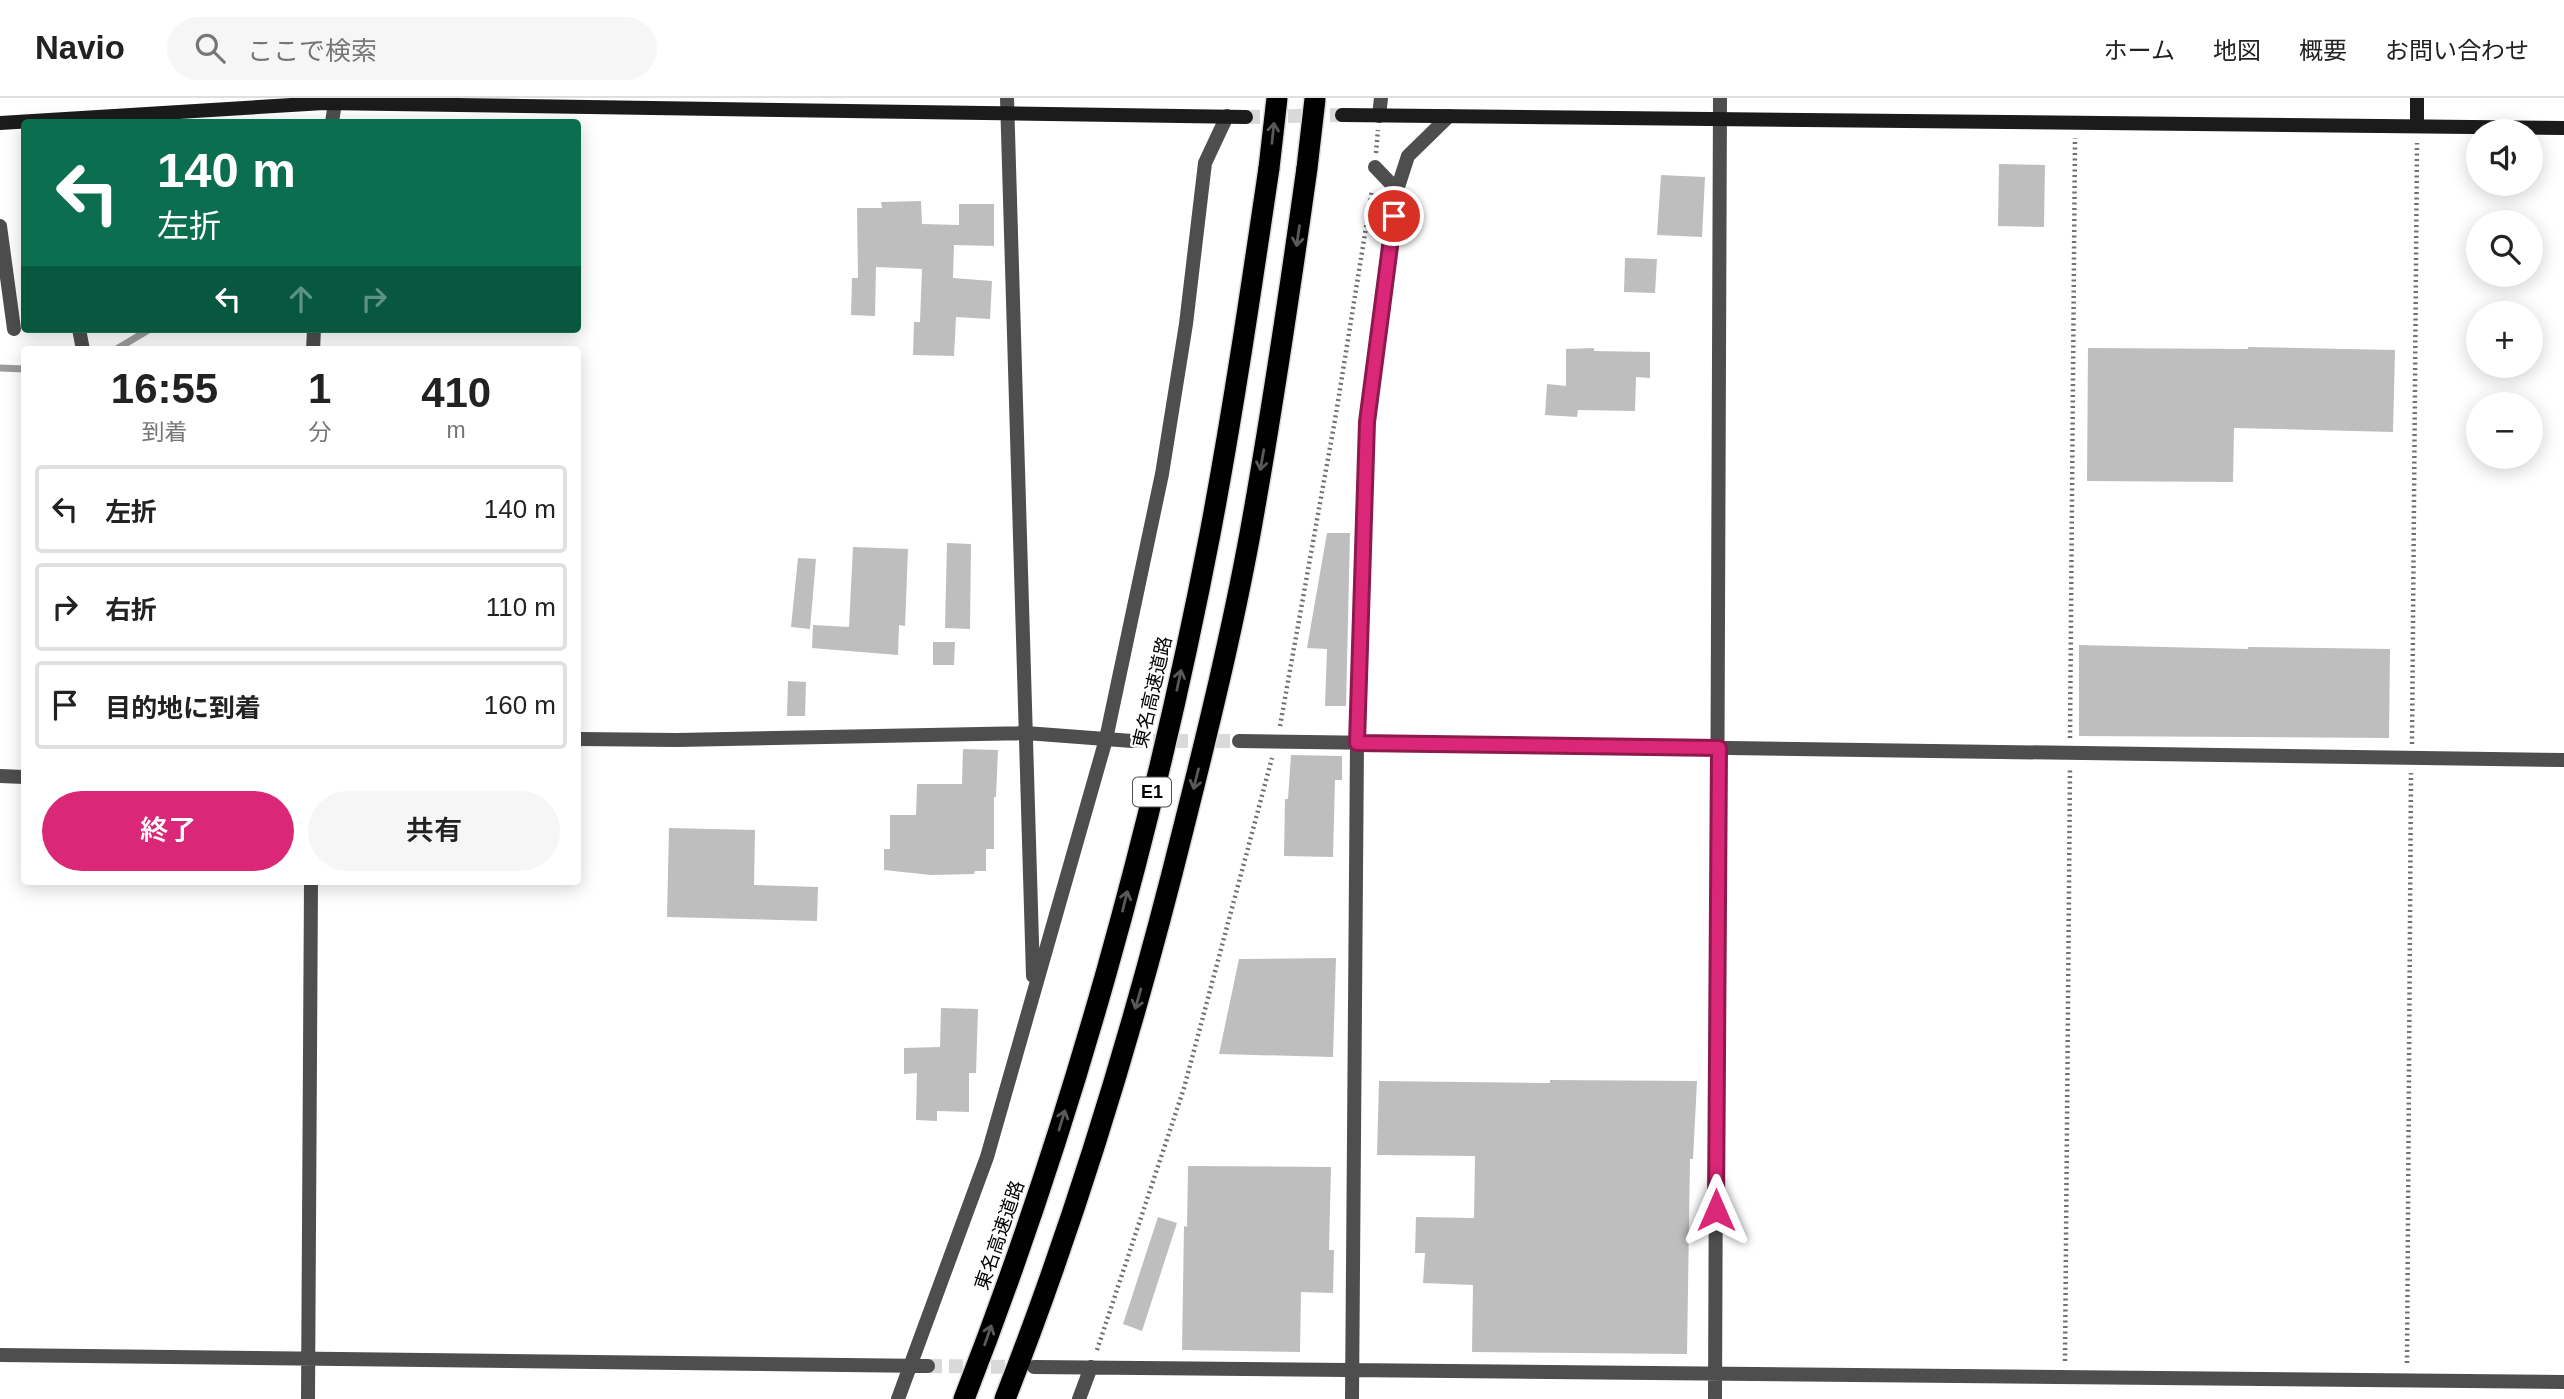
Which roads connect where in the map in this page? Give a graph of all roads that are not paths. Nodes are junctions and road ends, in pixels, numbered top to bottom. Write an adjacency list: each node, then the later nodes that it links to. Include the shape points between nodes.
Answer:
1 (1277, 98): 47 (highway, 東名高速道路 / E1, one-way to 1, bridge, via 1061,1124 1172,713 1210,534 1247,321)
2 (1315, 98): 48 (highway, E1, one-way to 48, bridge, via 1285,328 1254,510 1210,721 1157,934 1099,1134)
3 (1381, 98): 10 (street)
4 (1720, 98): 15 (street)
5 (2417, 98): 18 (street)
6 (328, 101): 7 (street); 13 (street); 14 (street)
7 (1008, 105): 8 (street); 24 (street)
8 (1227, 116): 12 (street); 26 (street, via 1205,163 1162,474)
9 (1342, 116): 10 (street)
10 (1379, 116): 11 (street)
11 (1449, 116): 15 (street); 21 (street, via 1408,156)
12 (1246, 117)
13 (69, 119)
14 (331, 119)
15 (1720, 119): 18 (street); 30 (street)
16 (21, 121): 17 (street)
17 (0, 122)
18 (2417, 126): 19 (street)
19 (2564, 128)
20 (1375, 167): 21 (street)
21 (1398, 190): 29 (street, via 1367,422)
22 (0, 226): 23 (street)
23 (13, 329)
24 (1026, 733): 25 (street); 26 (street); 35 (street)
25 (581, 738)
26 (1105, 739): 27 (street); 35 (street)
27 (1132, 741)
28 (1239, 741): 29 (street)
29 (1357, 743): 30 (street); 42 (street)
30 (1719, 748): 31 (street); 43 (street)
31 (2564, 760)
32 (0, 776): 33 (street)
33 (21, 777)
34 (311, 885): 37 (street)
35 (1033, 992): 38 (street, via 987,1157)
36 (0, 1355): 37 (street)
37 (309, 1359): 38 (street); 45 (street)
38 (912, 1366): 39 (street); 46 (street)
39 (928, 1366)
40 (1034, 1367): 41 (street)
41 (1091, 1367): 42 (street); 49 (street)
42 (1352, 1370): 43 (street); 50 (street)
43 (1715, 1374): 44 (street); 51 (street)
44 (2564, 1382)
45 (308, 1399)
46 (898, 1399)
47 (964, 1399)
48 (1005, 1399)
49 (1079, 1399)
50 (1352, 1399)
51 (1715, 1399)

